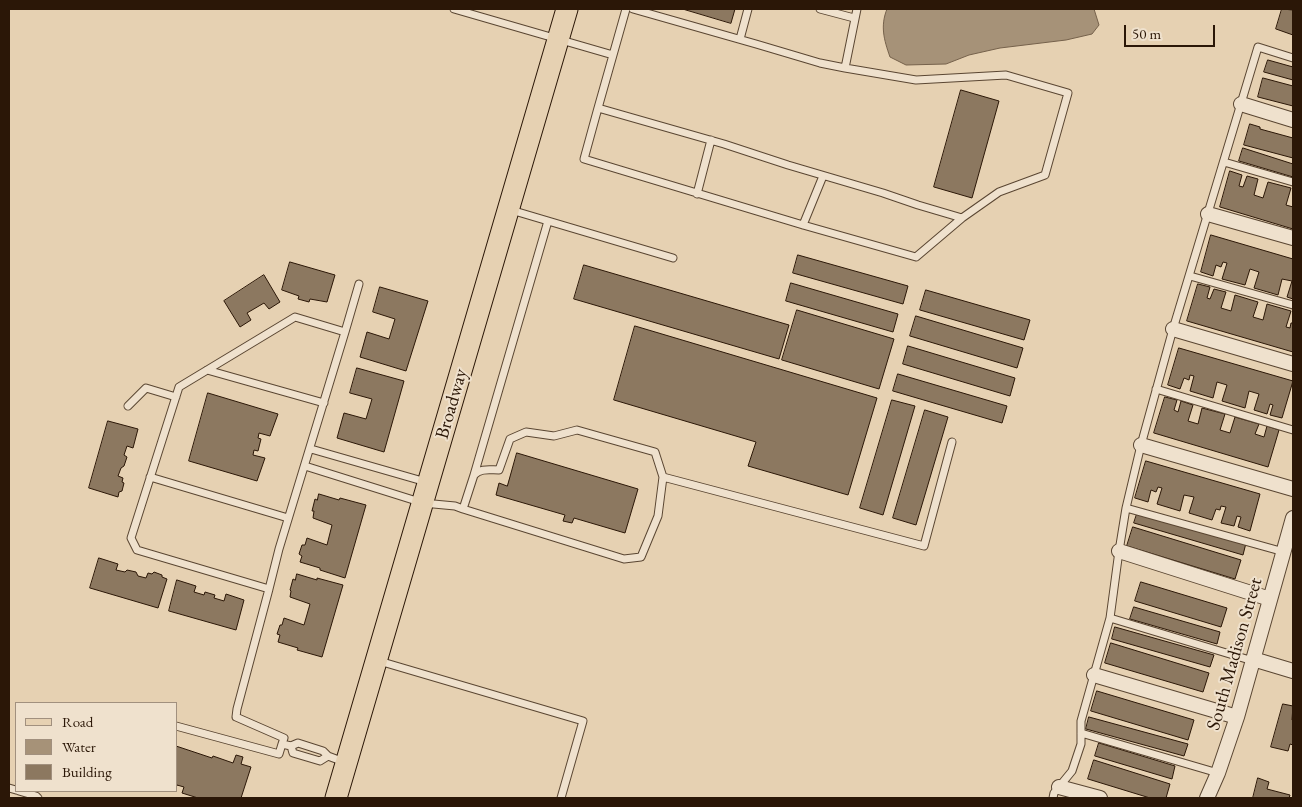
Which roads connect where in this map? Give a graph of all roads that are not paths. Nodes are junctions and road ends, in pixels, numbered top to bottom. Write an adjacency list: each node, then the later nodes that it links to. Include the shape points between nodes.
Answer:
1 (454, 9): 10 (lane)
2 (567, 9): 10 (main road, Broadway)
3 (626, 9): 11 (lane)
4 (633, 9): 9 (lane)
5 (748, 9): 9 (lane)
6 (820, 9): 8 (lane)
7 (857, 9): 8 (lane)
8 (854, 18): 13 (lane)
9 (740, 39): 13 (lane)
10 (558, 40): 11 (lane); 22 (main road, Broadway)
11 (613, 55): 15 (lane)
12 (1293, 58): 14 (lane, via 1258,47)
13 (845, 68): 24 (lane, via 916,80 1006,75 1068,92 1045,176 999,192)
14 (1241, 104): 16 (street); 18 (lane)
15 (598, 108): 17 (lane); 21 (lane, via 584,159)
16 (1293, 120)
17 (711, 140): 19 (lane); 21 (lane)
18 (1224, 162): 20 (lane); 23 (lane)
19 (823, 176): 24 (lane); 26 (lane)
20 (1293, 182)
21 (697, 194): 26 (lane)
22 (508, 209): 25 (lane); 48 (main road, Broadway)
23 (1208, 214): 27 (street); 29 (lane)
24 (962, 218): 26 (lane, via 916,257)
25 (548, 221): 28 (lane); 45 (lane)
26 (803, 226)
27 (1293, 238)
28 (673, 258)
29 (1190, 276): 31 (lane); 32 (lane)
30 (358, 284): 33 (lane)
31 (1293, 305)
32 (1174, 329): 34 (street); 36 (lane)
33 (345, 332): 35 (lane, via 294,317); 38 (lane)
34 (1293, 364)
35 (207, 370): 37 (lane, via 179,387); 38 (lane)
36 (1156, 389): 40 (lane); 42 (lane)
37 (176, 397): 39 (lane, via 146,388); 47 (lane)
38 (324, 403): 43 (lane)
39 (128, 406)
40 (1293, 430)
41 (952, 442): 46 (lane, via 924,546)
42 (1141, 445): 49 (street); 51 (lane)
43 (311, 448): 44 (lane); 48 (lane)
44 (305, 466): 50 (lane); 53 (lane)
45 (474, 475): 46 (lane, via 482,470 499,470 510,439 526,432 554,436 576,430 655,452); 52 (lane)
46 (663, 476): 52 (lane, via 658,516 641,557 624,559)
47 (150, 477): 53 (lane); 57 (lane, via 131,538 137,550)
48 (429, 483): 50 (main road, Broadway)
49 (1293, 489)
50 (423, 503): 52 (lane); 60 (main road, Broadway)
51 (1126, 508): 55 (lane); 56 (lane)
52 (463, 509)
53 (288, 518): 57 (lane)
54 (1293, 518): 56 (street, South Madison Street)
55 (1119, 551): 58 (street); 59 (lane)
56 (1284, 552): 58 (street, South Madison Street)
57 (269, 589): 67 (lane, via 236,717 284,738)
58 (1270, 599): 61 (street, South Madison Street)
59 (1110, 618): 61 (lane); 63 (lane)
60 (377, 660): 68 (main road, Broadway); 74 (lane, via 583,721)
61 (1253, 660): 62 (street); 64 (street, South Madison Street)
62 (1293, 671)
63 (1094, 675): 64 (street); 66 (lane, via 1081,721)
64 (1237, 717): 69 (street, South Madison Street)
65 (178, 727): 67 (lane, via 280,754)
66 (1081, 733): 69 (lane); 71 (lane, via 1072,772)
67 (282, 744): 68 (lane, via 291,746 298,743)
68 (337, 759): 73 (main road, Broadway)
69 (1218, 773): 76 (street, South Madison Street)
70 (23, 792): 72 (lane)
71 (1056, 792): 75 (street)
72 (38, 798)
73 (336, 798)
74 (561, 798)
75 (1100, 798)
76 (1207, 798)

